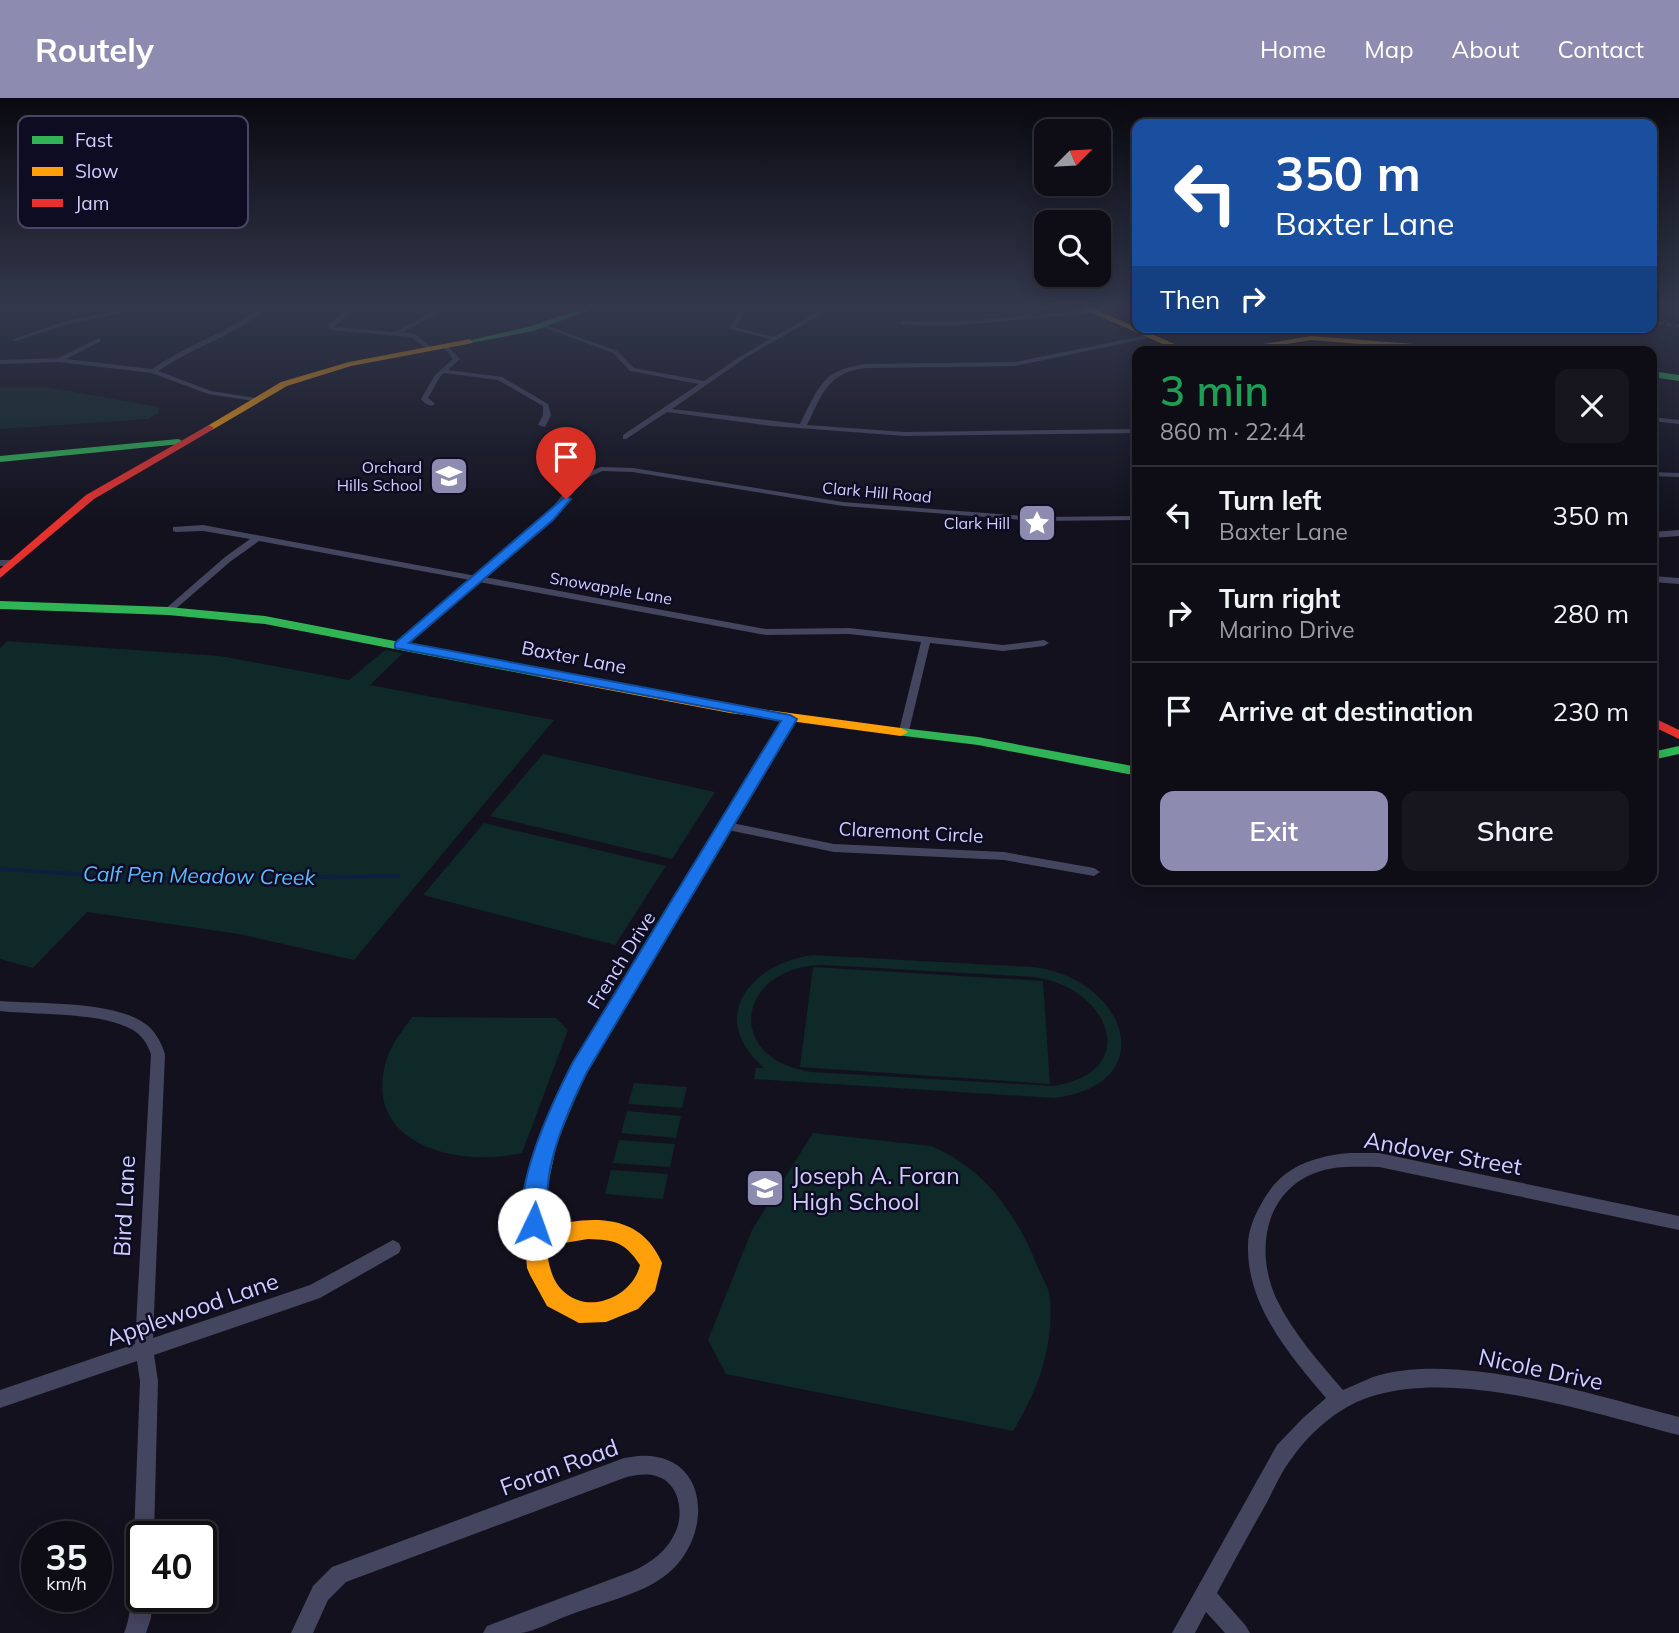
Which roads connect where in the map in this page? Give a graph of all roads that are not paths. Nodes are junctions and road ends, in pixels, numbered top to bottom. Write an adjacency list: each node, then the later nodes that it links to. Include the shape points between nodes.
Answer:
1 (173, 380): 9 (street)
2 (299, 380): 9 (street)
3 (436, 380): 10 (street, via 426,393 425,400)
4 (503, 380): 14 (street, via 546,405)
5 (686, 380): 8 (street)
6 (711, 380): 8 (street)
7 (827, 380): 15 (street)
8 (706, 383): 11 (street)
9 (254, 400): 18 (street)
10 (432, 404)
11 (667, 411): 15 (street); 17 (street)
12 (1657, 420): 13 (street)
13 (1679, 422)
14 (542, 425)
15 (803, 426): 16 (street, via 905,434)
16 (1132, 431)
17 (626, 437)
18 (186, 441): 19 (street); 27 (street, via 90,497)
19 (0, 459)
20 (1657, 474): 21 (street)
21 (1679, 475)
22 (1132, 518): 29 (street, Clark Hill Road, via 1036,519 834,503 618,468 580,478 549,518)
23 (176, 529): 26 (street, Snowapple Lane, via 203,528)
24 (1679, 533): 25 (street)
25 (1657, 534)
26 (256, 539): 29 (street, Snowapple Lane); 33 (street)
27 (6, 563): 28 (street)
28 (0, 575)
29 (473, 580): 34 (street, Snowapple Lane, via 766,632 849,631); 36 (street)
30 (1657, 580): 31 (street)
31 (1677, 583)
32 (0, 605): 33 (street, Baxter Lane)
33 (168, 611): 36 (street, Baxter Lane, via 265,620)
34 (926, 640): 35 (street, Snowapple Lane, via 1003,648); 39 (street)
35 (1044, 643)
36 (399, 645): 37 (street, Baxter Lane)
37 (790, 719): 39 (street, Baxter Lane); 44 (street, French Drive)
38 (1657, 724): 40 (street)
39 (904, 731): 43 (street, Baxter Lane)
40 (1679, 735)
41 (1679, 750): 42 (street)
42 (1657, 755)
43 (1132, 771)
44 (727, 826): 45 (street, Claremont Circle, via 834,848 1004,856); 48 (street, French Drive, via 579,1068 557,1113 536,1188)
45 (1094, 872)
46 (0, 1006): 50 (street, Bird Lane, via 117,1017 144,1030 155,1043 159,1073)
47 (1679, 1223): 52 (street, Andover Street, via 1378,1160 1349,1159 1303,1169 1268,1203 1256,1232 1255,1260 1283,1329)
48 (535, 1238): 48 (street, French Drive, via 541,1275 551,1294 569,1311 615,1310 629,1305 646,1289 646,1251 632,1239 586,1232)
49 (393, 1248): 50 (street, Applewood Lane, via 314,1292)
50 (144, 1352): 51 (street, Applewood Lane); 54 (street, Bird Lane, via 149,1381)
51 (0, 1399)
52 (1340, 1400): 53 (street, Nicole Drive, via 1382,1384 1449,1378 1489,1381); 55 (street, Nicole Drive, via 1302,1430 1284,1452)
53 (1679, 1426)
54 (144, 1521)
55 (1205, 1595): 60 (street, Nicole Drive); 61 (street)
56 (141, 1612): 57 (street)
57 (135, 1633)
58 (302, 1633): 59 (street, Foran Road, via 316,1598 339,1574 624,1468 655,1466 677,1478 685,1490 690,1521 684,1541 666,1562 643,1577)
59 (494, 1633)
60 (1184, 1633)
61 (1239, 1633)

